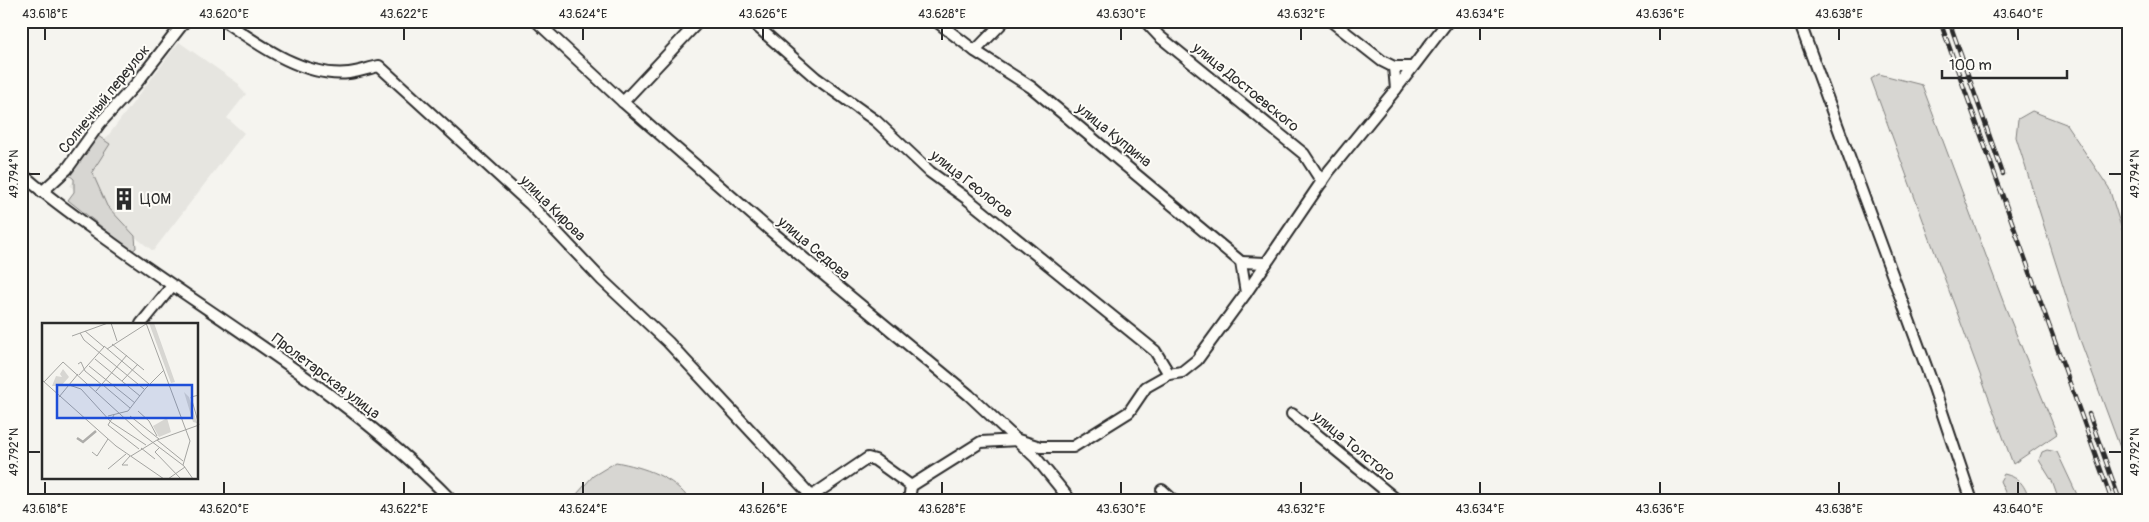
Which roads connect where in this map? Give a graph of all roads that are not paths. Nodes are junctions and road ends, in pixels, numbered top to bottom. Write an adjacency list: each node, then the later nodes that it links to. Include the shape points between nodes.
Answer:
1 (185, 21): 19 (street, Солнечный переулок, via 136,84 100,123 67,169)
2 (224, 21): 32 (street, улица Кирова, via 272,53 301,65 331,73 350,73 379,66 530,204 602,280 668,342)
3 (536, 21): 16 (street, улица Седова)
4 (699, 21): 16 (street)
5 (750, 21): 25 (street, улица Геологов, via 816,78 876,121 930,172 1148,345)
6 (936, 21): 12 (street, улица Куприна)
7 (1004, 21): 12 (street)
8 (1145, 21): 18 (street, улица Достоевского, via 1159,36 1304,154)
9 (1331, 21): 13 (street)
10 (1448, 21): 14 (street)
11 (1799, 21): 38 (street, via 1934,388)
12 (975, 51): 20 (street, улица Куприна, via 1031,87)
13 (1394, 67): 14 (street); 15 (street)
14 (1411, 67): 15 (street)
15 (1396, 89): 18 (street)
16 (623, 102): 27 (street, улица Седова, via 770,232)
17 (21, 174): 19 (street, Пролетарская улица)
18 (1322, 182): 21 (street)
19 (42, 192): 22 (street, Пролетарская улица)
20 (1241, 262): 21 (street); 23 (street)
21 (1266, 264): 23 (street)
22 (172, 286): 24 (street); 33 (street, Пролетарская улица, via 348,408 436,483)
23 (1246, 293): 25 (street, via 1197,360 1182,372)
24 (142, 323)
25 (1169, 374): 28 (street, via 1146,387 1129,412 1073,447)
26 (1292, 414): 37 (street, улица Толстого)
27 (1018, 440): 28 (street); 29 (street, улица Седова); 30 (street, via 981,442)
28 (1040, 446): 29 (street, via 1034,450)
29 (1036, 458): 35 (street, улица Седова)
30 (911, 486): 32 (street, via 868,458); 34 (street)
31 (1162, 490): 36 (street)
32 (814, 498)
33 (452, 501)
34 (909, 501)
35 (1071, 501)
36 (1174, 501)
37 (1398, 501)
38 (1972, 501)

